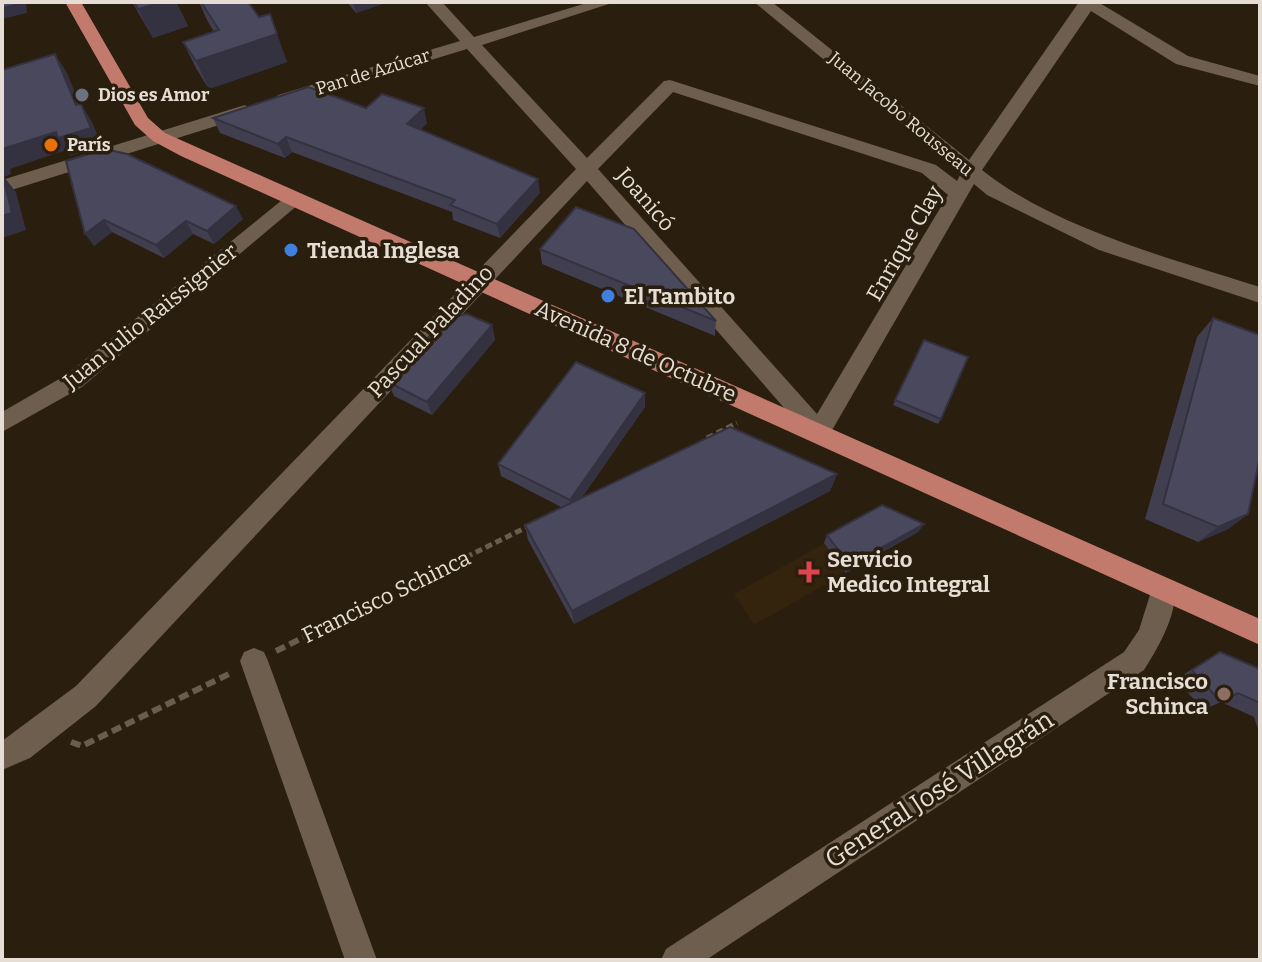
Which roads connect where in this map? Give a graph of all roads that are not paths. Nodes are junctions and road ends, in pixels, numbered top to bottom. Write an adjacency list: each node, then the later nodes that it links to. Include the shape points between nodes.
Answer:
1 (73, 2): 8 (main road, Avenida 8 de Octubre, via 122,93)
2 (433, 2): 6 (street, Joanicó)
3 (607, 2): 6 (street, Pan de Azúcar)
4 (762, 2): 9 (street, Juan Jacobo Rousseau)
5 (1088, 2): 7 (street, via 1182,60); 11 (street, Enrique Clay)
6 (471, 42): 8 (street, Pan de Azúcar); 12 (street, Joanicó)
7 (1260, 81)
8 (159, 137): 13 (street, Pan de Azúcar); 15 (main road, Avenida 8 de Octubre)
9 (932, 141): 10 (street, via 922,154); 11 (street, Juan Jacobo Rousseau)
10 (901, 159): 12 (street, Pascual Paladino, via 670,85); 14 (street, Pascual Paladino, via 939,174)
11 (974, 167): 14 (street, Enrique Clay); 17 (street, Juan Jacobo Rousseau, via 1046,217 1106,245)
12 (587, 169): 16 (street, Pascual Paladino); 19 (street, Joanicó)
13 (2, 187)
14 (959, 196): 19 (street, Enrique Clay)
15 (292, 199): 16 (main road, Avenida 8 de Octubre); 18 (street, Juan Julio Raissignier, via 74,381)
16 (476, 282): 19 (main road, Avenida 8 de Octubre); 23 (street, Pascual Paladino, via 86,696)
17 (1260, 295)
18 (2, 423)
19 (819, 432): 20 (main road, Avenida 8 de Octubre)
20 (1163, 590): 21 (main road, Avenida 8 de Octubre); 25 (street, General José Villagrán, via 1151,636 1134,661)
21 (1260, 632)
22 (254, 661): 24 (street)
23 (11, 752)
24 (361, 960)
25 (677, 960)

